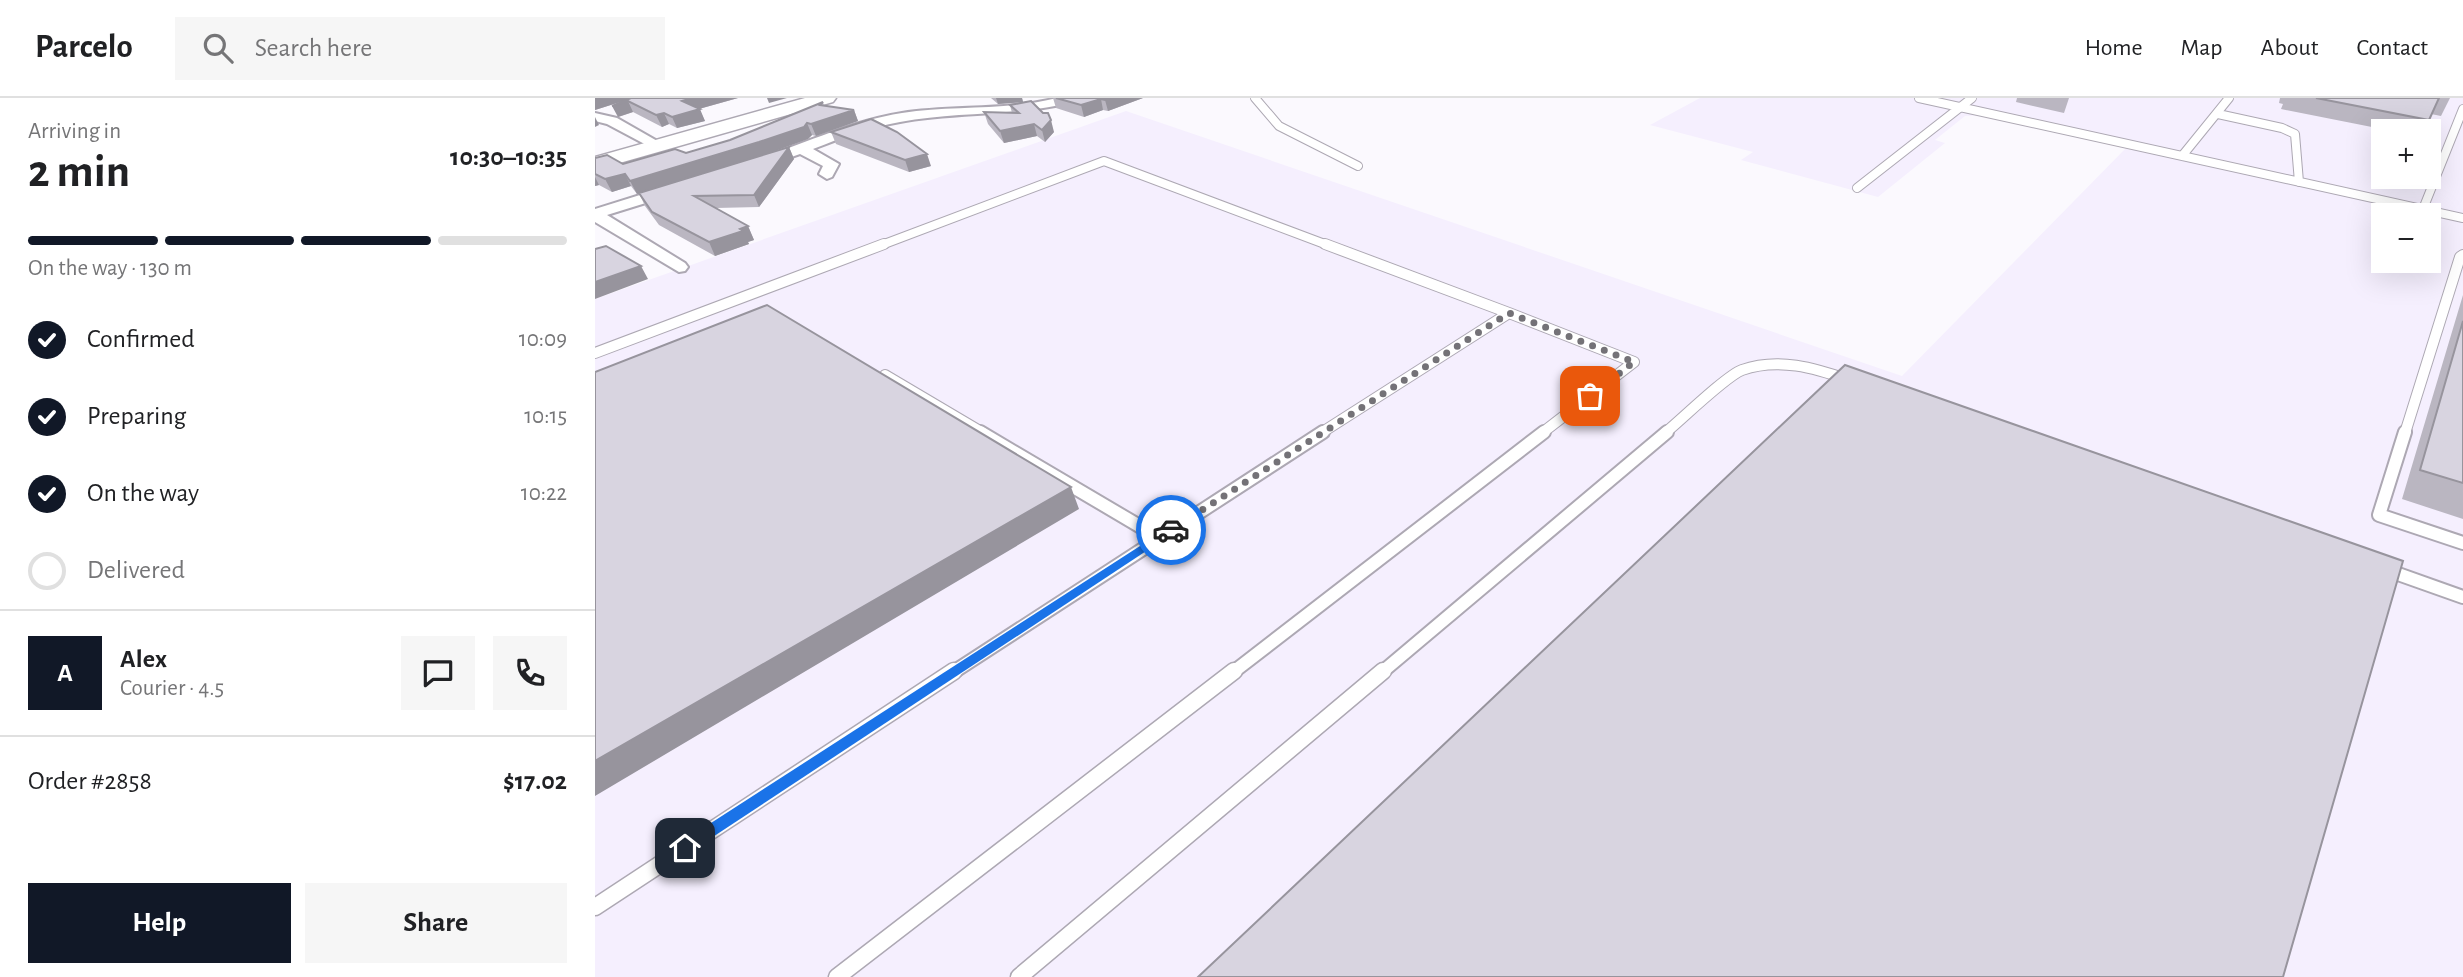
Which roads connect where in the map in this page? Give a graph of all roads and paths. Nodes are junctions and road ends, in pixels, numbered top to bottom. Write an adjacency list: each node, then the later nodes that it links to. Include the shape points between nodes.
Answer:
1 (826, 98): 12 (main road)
2 (1072, 98): 13 (street, via 1017,110 944,109 870,124)
3 (1255, 98): 16 (lane, via 1279,126)
4 (1919, 98): 7 (lane)
5 (1972, 98): 7 (lane)
6 (2229, 98): 10 (lane)
7 (1960, 107): 14 (lane); 21 (lane)
8 (620, 108): 11 (street)
9 (2463, 109): 23 (lane)
10 (2218, 114): 14 (lane); 19 (lane, via 2295,134)
11 (596, 117): 12 (street)
12 (659, 146): 15 (main road)
13 (801, 149): 17 (street); 18 (street, via 831,164)
14 (2182, 156): 19 (lane)
15 (595, 164)
16 (1358, 166)
17 (745, 168)
18 (827, 174)
19 (2299, 182): 22 (lane)
20 (682, 187): 25 (street)
21 (1857, 188)
22 (2395, 203)
23 (2425, 203)
24 (2441, 213): 26 (lane)
25 (595, 215): 27 (street)
26 (2463, 218)
27 (639, 242): 28 (street); 30 (street)
28 (617, 250)
29 (2463, 255): 38 (lane, via 2379,515)
30 (679, 267)
31 (749, 295): 32 (lane); 33 (lane, via 1104,161); 34 (lane)
32 (761, 302)
33 (1509, 313): 37 (lane); 42 (lane, via 1634,362)
34 (595, 353)
35 (869, 366): 37 (lane)
36 (1862, 384): 43 (lane, via 1809,366 1768,362 1739,371)
37 (1158, 537): 41 (lane)
38 (2463, 543)
39 (2372, 564): 40 (lane)
40 (2463, 597)
41 (595, 907)
42 (837, 977)
43 (1019, 977)

